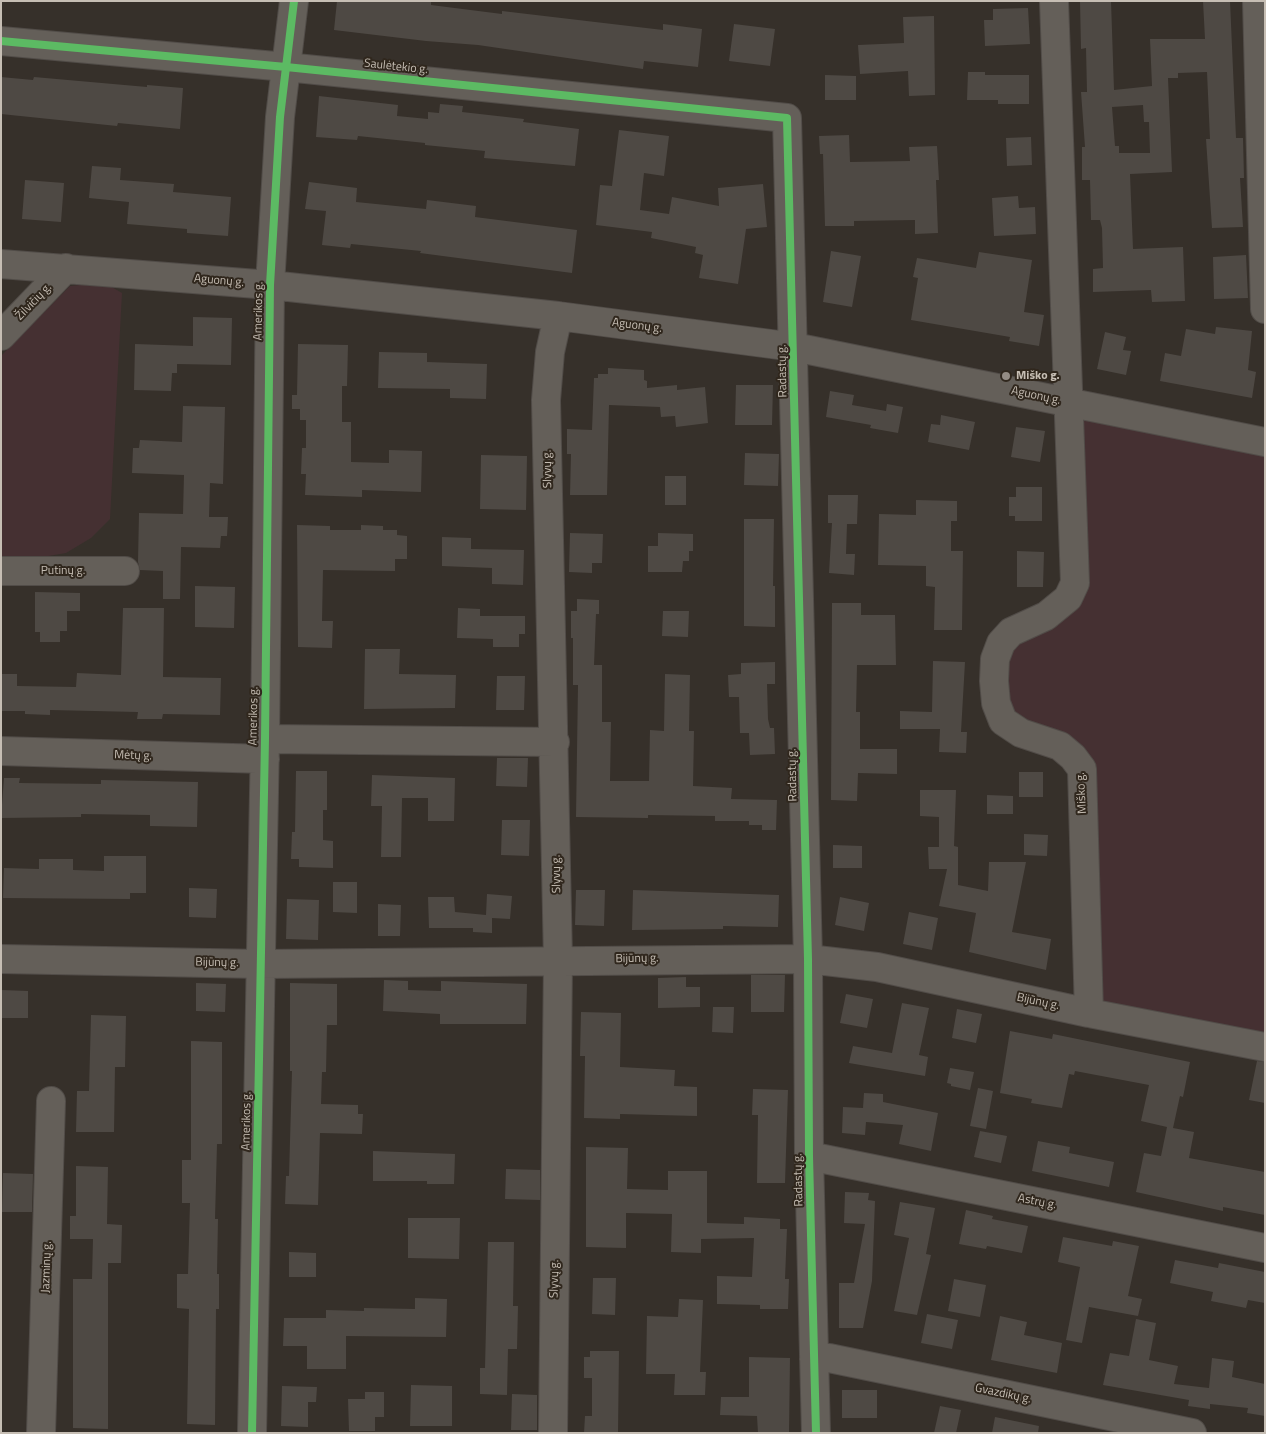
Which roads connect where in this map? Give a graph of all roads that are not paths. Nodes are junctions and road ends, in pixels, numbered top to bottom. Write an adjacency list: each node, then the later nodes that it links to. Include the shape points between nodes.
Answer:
1 (294, 1): 5 (street, Amerikos g.)
2 (1054, 1): 14 (street, Miško g.)
3 (1257, 1): 10 (street)
4 (1, 41): 5 (street, Saulėtekio g.)
5 (286, 67): 6 (street, Saulėtekio g.); 9 (street, Amerikos g.)
6 (788, 118): 13 (street, Radastų g.)
7 (1, 264): 8 (street, Aguonų g.)
8 (66, 268): 9 (street, Aguonų g.); 12 (street, Žilvičių g.)
9 (270, 284): 11 (street, Aguonų g.); 19 (street, Amerikos g.)
10 (1265, 309)
11 (558, 316): 13 (street, Aguonų g.); 18 (street, Slyvų g., via 550,352 546,400)
12 (1, 336)
13 (794, 347): 14 (street, Aguonų g.); 22 (street, Radastų g.)
14 (1067, 403): 15 (street, Aguonų g.); 25 (street, Miško g., via 1075,582 1068,598 1046,616 1011,632 1001,643 995,659 994,681 996,703 1003,721 1021,733 1060,746 1082,769)
15 (1265, 442)
16 (1, 571): 17 (street, Putinų g.)
17 (125, 571)
18 (555, 742): 19 (street, Mėtų g.); 23 (street, Slyvų g.)
19 (265, 749): 20 (street, Mėtų g.); 24 (street, Amerikos g.)
20 (1, 750)
21 (1, 959): 24 (street, Bijūnų g.)
22 (808, 959): 23 (street, Bijūnų g.); 25 (street, Bijūnų g., via 877,967); 28 (street, Radastų g.)
23 (558, 960): 24 (street, Bijūnų g.); 33 (street, Slyvų g.)
24 (261, 964): 32 (street, Amerikos g.)
25 (1089, 1013): 26 (street, Bijūnų g.)
26 (1265, 1047)
27 (51, 1101): 31 (street, Jazminų g.)
28 (809, 1156): 29 (street, Astrų g.); 30 (street, Radastų g.)
29 (1265, 1248)
30 (814, 1359): 34 (street, Radastų g.); 35 (street, Gvazdikų g., via 829,1358)
31 (41, 1433)
32 (252, 1433)
33 (553, 1433)
34 (816, 1433)
35 (1192, 1433)

